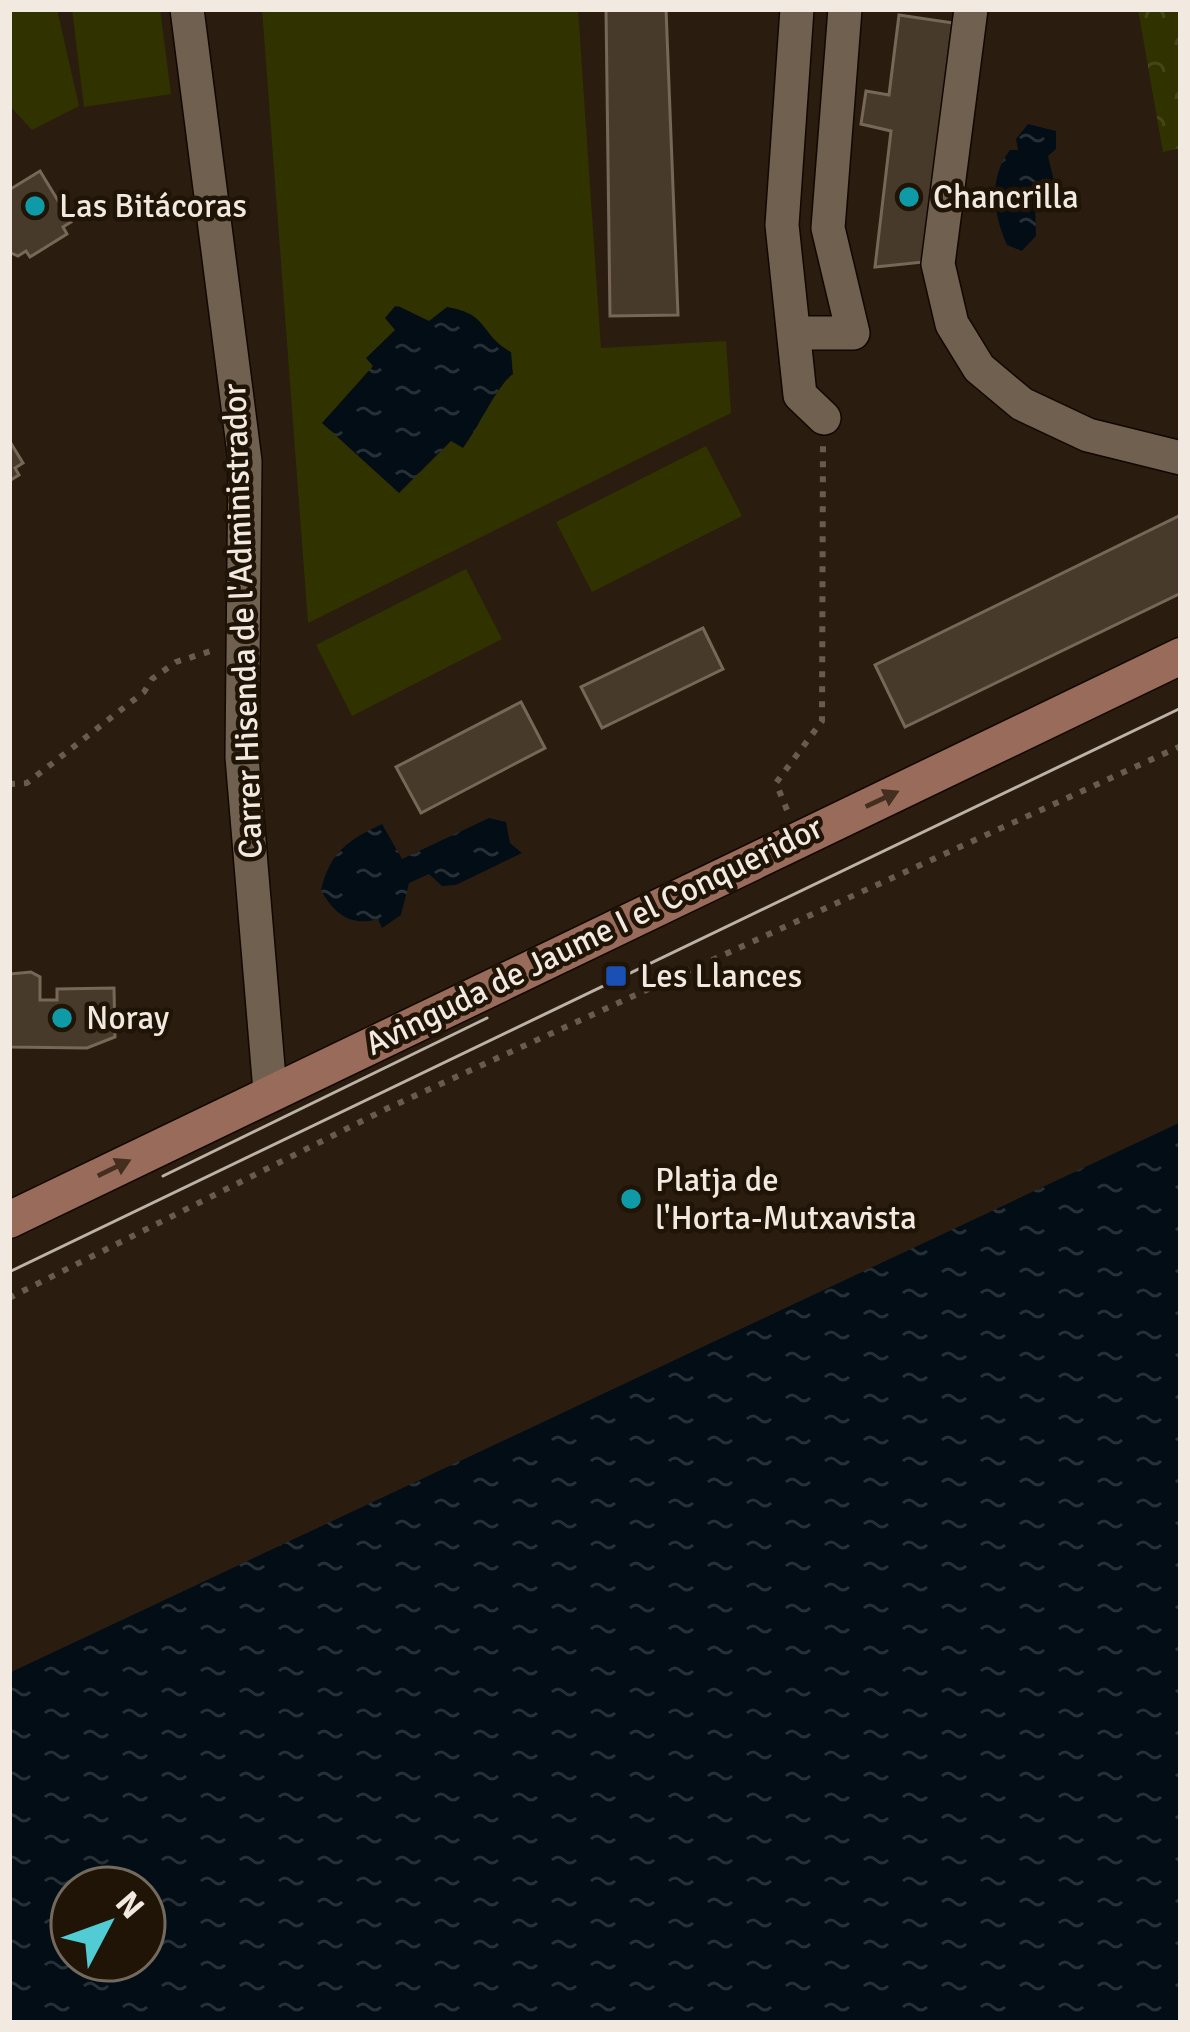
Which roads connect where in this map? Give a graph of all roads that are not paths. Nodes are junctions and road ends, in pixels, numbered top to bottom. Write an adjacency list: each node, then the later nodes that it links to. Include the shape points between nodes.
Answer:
1 (187, 9): 9 (street, Carrer Hisenda de l'Administrador, via 245,461 242,758)
2 (797, 9): 5 (street, via 782,225)
3 (845, 9): 5 (street, via 828,228 853,333)
4 (971, 9): 7 (street, via 938,264 952,324 979,368 1022,404 1088,435)
5 (794, 333): 6 (street, via 800,395)
6 (824, 418)
7 (1181, 458)
8 (1181, 656): 9 (street, Avinguda de Jaume I el Conqueridor, one-way to 8)
9 (270, 1091): 10 (street, Avinguda de Jaume I el Conqueridor, one-way to 9)
10 (9, 1220)

